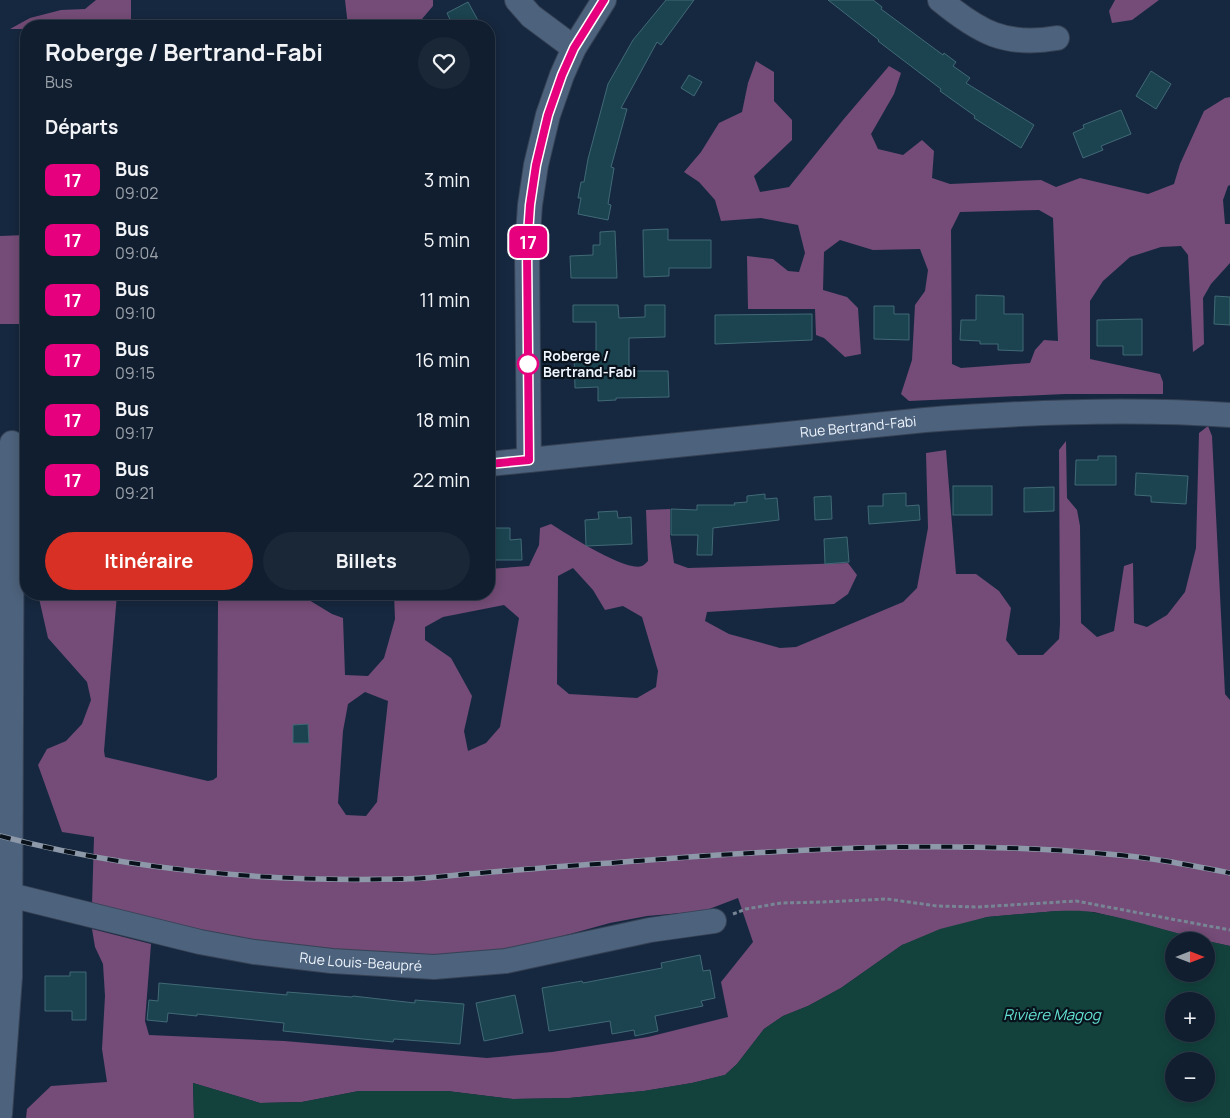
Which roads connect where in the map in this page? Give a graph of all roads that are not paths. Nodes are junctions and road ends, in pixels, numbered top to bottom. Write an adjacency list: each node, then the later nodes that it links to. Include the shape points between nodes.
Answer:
1 (517, 0): 5 (street, via 531,16)
2 (604, 0): 5 (street)
3 (940, 0): 4 (street, via 984,31 1001,37 1019,41)
4 (1057, 38)
5 (574, 48): 8 (street, via 548,115 530,205 527,249)
6 (1230, 415): 8 (street, Rue Bertrand-Fabi, via 1162,411 996,414)
7 (13, 443): 10 (street)
8 (529, 460): 9 (street, Rue Bertrand-Fabi)
9 (495, 463)
10 (10, 895): 11 (street, Rue Louis-Beaupré, via 200,942 254,952 434,968 506,961 650,930); 12 (street, via 10,977)
11 (714, 921)
12 (0, 1114)

